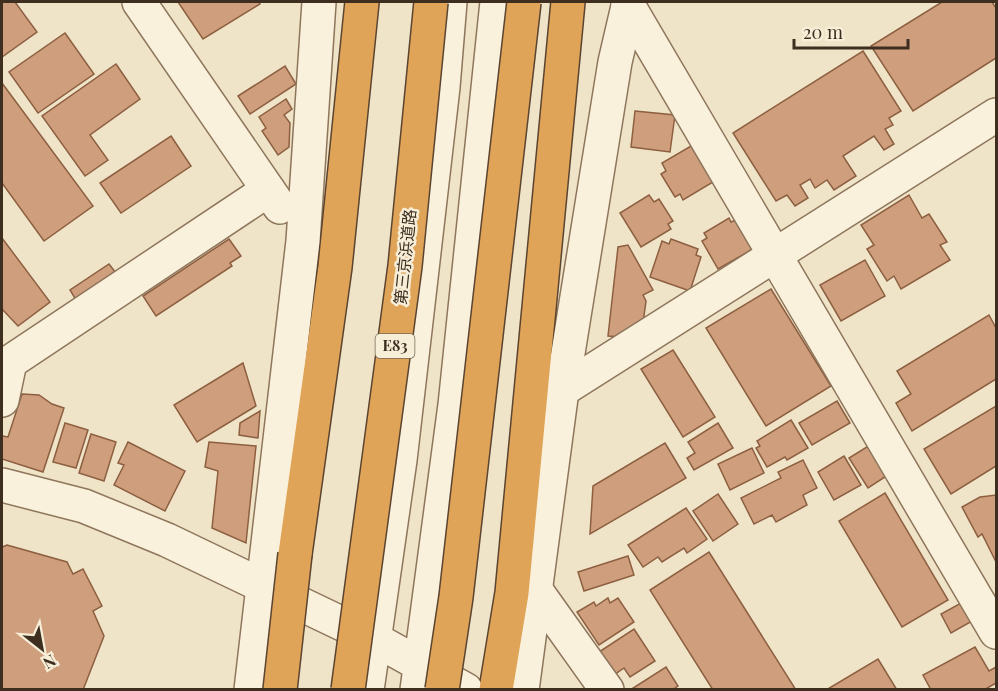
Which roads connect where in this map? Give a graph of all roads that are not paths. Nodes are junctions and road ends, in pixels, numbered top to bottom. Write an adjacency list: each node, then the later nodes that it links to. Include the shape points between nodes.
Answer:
1 (139, 2): 11 (street)
2 (319, 2): 12 (street)
3 (362, 2): 24 (highway, bridge, via 335,267)
4 (430, 2): 25 (highway, 第三京浜道路 / E83, bridge, via 405,266)
5 (450, 2): 21 (street, via 400,460)
6 (497, 2): 22 (street, via 455,405)
7 (524, 2): 27 (highway, bridge, via 456,597)
8 (568, 2): 29 (highway, via 512,592)
9 (629, 3): 13 (street); 15 (street, via 615,62)
10 (996, 115): 13 (street)
11 (268, 190): 12 (street); 14 (street)
12 (303, 241): 18 (street)
13 (774, 256): 15 (street); 20 (street)
14 (6, 360): 16 (street)
15 (562, 390): 19 (street)
16 (2, 400)
17 (2, 485): 18 (street, via 84,506)
18 (262, 584): 21 (street); 23 (street)
19 (535, 589): 30 (street); 31 (street)
20 (996, 632)
21 (376, 640): 22 (street); 26 (street)
22 (419, 677): 28 (street)
23 (251, 690)
24 (280, 690)
25 (348, 690)
26 (367, 690)
27 (441, 690)
28 (466, 690)
29 (496, 690)
30 (522, 690)
31 (607, 690)

